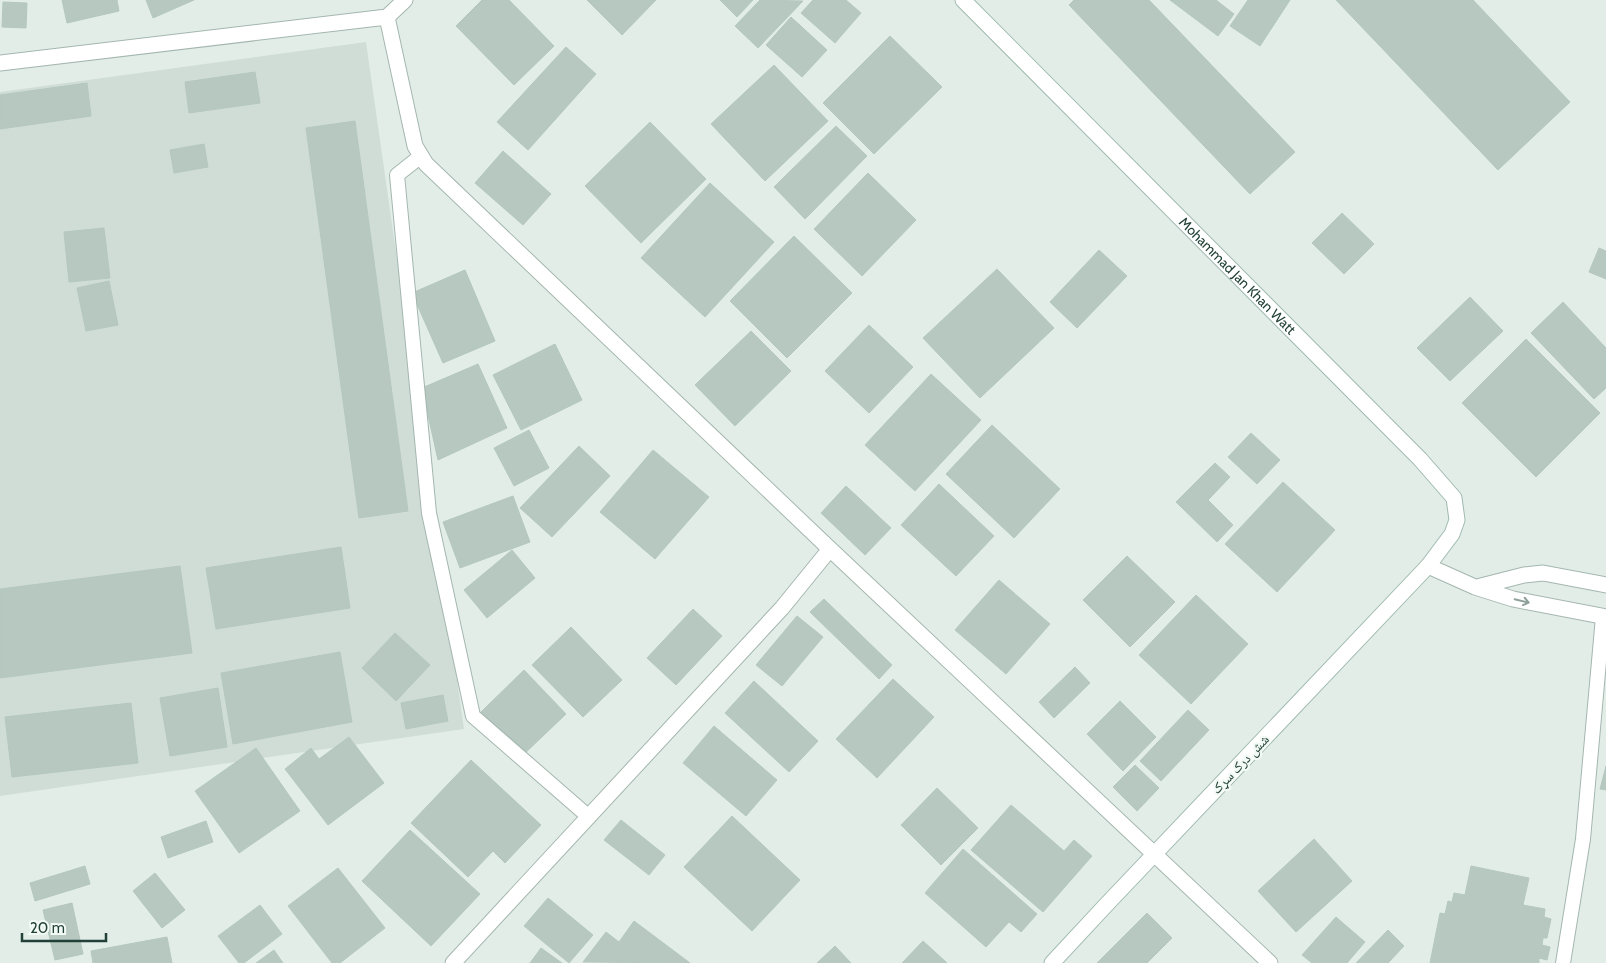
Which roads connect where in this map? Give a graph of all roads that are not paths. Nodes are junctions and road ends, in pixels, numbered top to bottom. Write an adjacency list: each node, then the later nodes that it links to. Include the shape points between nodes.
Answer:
1 (405, 0): 3 (street)
2 (964, 0): 7 (street, Mohammad Jan Khan Watt, via 1420,459 1454,498 1457,520 1452,534)
3 (388, 17): 4 (street); 5 (street, via 415,146)
4 (0, 63)
5 (421, 156): 6 (street); 11 (lane, via 397,175 406,283 429,513 473,716)
6 (830, 549): 11 (street, via 782,608); 12 (street)
7 (1428, 566): 9 (street); 12 (street, شش درک سړک)
8 (1606, 585): 9 (street, via 1543,572)
9 (1475, 587): 10 (street, one-way to 10, via 1520,601)
10 (1604, 617): 16 (lane, via 1583,840)
11 (589, 817): 13 (street)
12 (1154, 854): 14 (street, شش درک سړک); 15 (street)
13 (453, 963)
14 (1052, 963)
15 (1270, 963)
16 (1563, 963)

